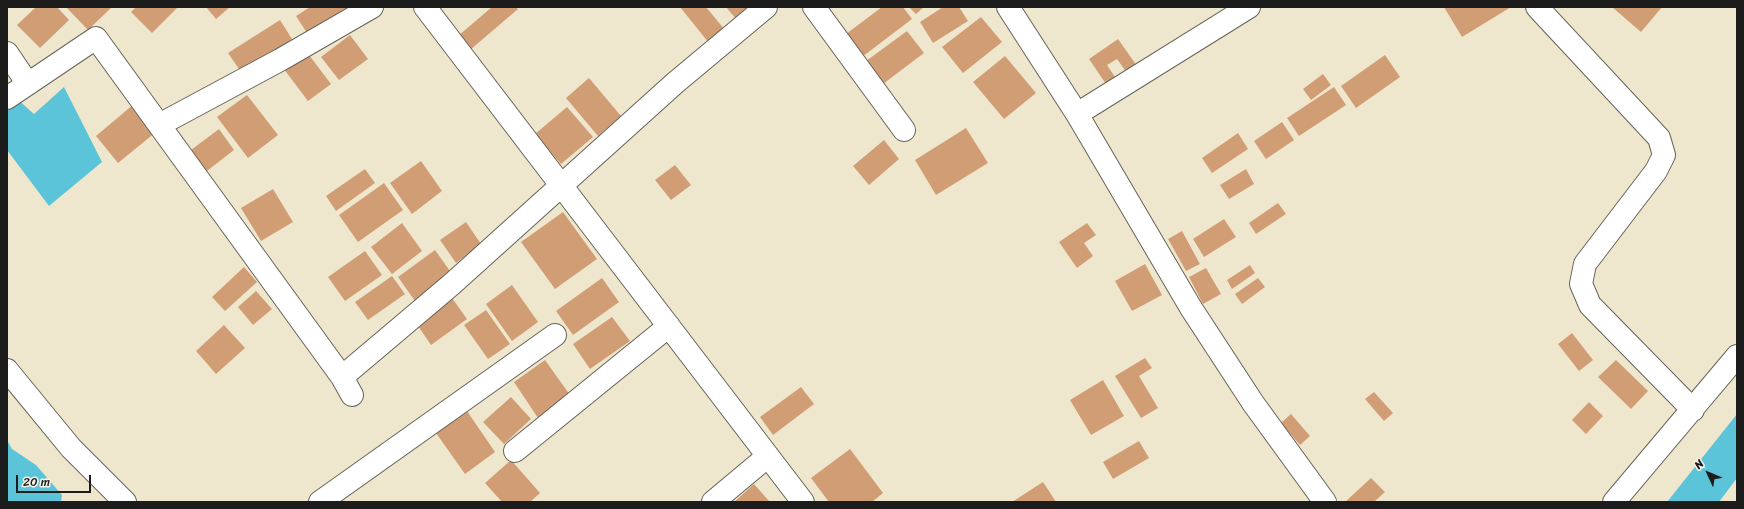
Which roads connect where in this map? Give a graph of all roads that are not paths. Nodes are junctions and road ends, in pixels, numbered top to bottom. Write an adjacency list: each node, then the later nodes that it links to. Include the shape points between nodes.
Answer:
1 (372, 7): 12 (street)
2 (425, 7): 14 (street)
3 (766, 7): 14 (street)
4 (814, 7): 13 (street)
5 (1008, 7): 11 (street)
6 (1249, 7): 11 (street)
7 (1537, 7): 19 (street, via 1659,138 1664,155 1585,264 1581,284 1590,305)
8 (7, 53): 9 (street)
9 (28, 84): 10 (street); 12 (street, via 96,38)
10 (7, 98)
11 (1077, 114): 26 (street, via 1191,308 1253,403)
12 (159, 125): 14 (street, via 347,386 452,284)
13 (904, 130)
14 (561, 185): 15 (street)
15 (669, 326): 20 (street); 21 (street)
16 (555, 335): 23 (street)
17 (1737, 356): 19 (street)
18 (7, 370): 22 (street, via 71,448)
19 (1693, 410): 27 (street)
20 (515, 451)
21 (768, 456): 24 (street); 25 (street)
22 (125, 502)
23 (320, 502)
24 (713, 502)
25 (803, 502)
26 (1325, 502)
27 (1614, 502)

